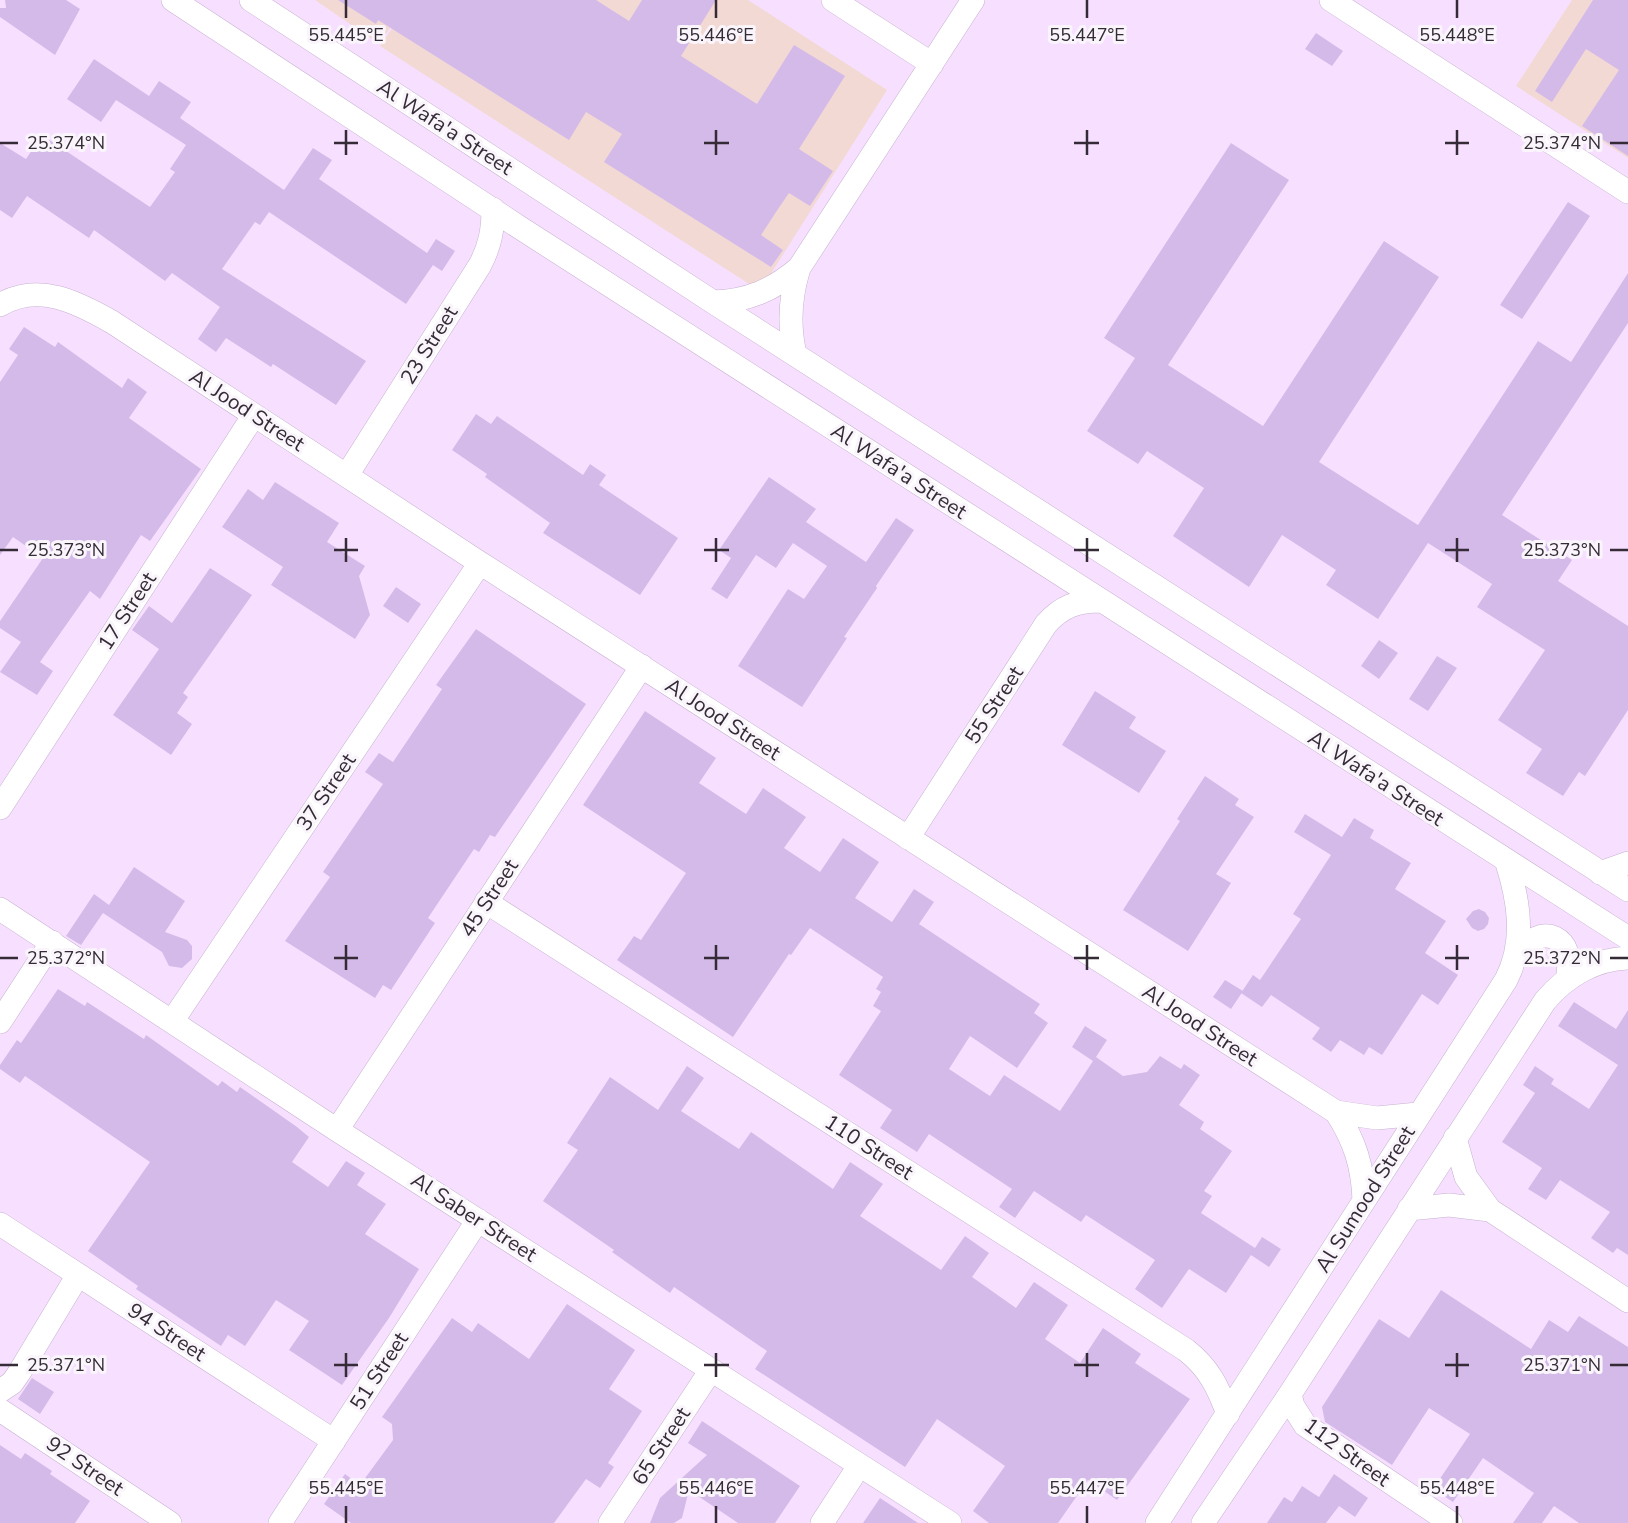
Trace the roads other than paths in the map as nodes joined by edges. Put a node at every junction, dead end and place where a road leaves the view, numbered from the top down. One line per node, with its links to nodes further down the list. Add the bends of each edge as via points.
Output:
1 (173, 0): 8 (street, Al Wafa'a Street)
2 (251, 0): 11 (street, Al Wafa'a Street)
3 (833, 0): 6 (street)
4 (973, 0): 6 (street)
5 (1331, 0): 7 (street)
6 (932, 64): 9 (street)
7 (1628, 192)
8 (493, 209): 16 (street, 23 Street, via 494,228 480,265); 18 (street, Al Wafa'a Street)
9 (799, 268): 11 (street, via 769,290 732,302); 14 (street, via 790,320)
10 (0, 291): 13 (street, Al Jood Street, via 25,282 55,284 84,299)
11 (713, 302): 14 (street, Al Wafa'a Street)
12 (0, 305): 13 (street, Al Jood Street, via 13,297 53,296 76,302)
13 (112, 322): 15 (street, Al Jood Street)
14 (795, 354): 24 (street, Al Wafa'a Street)
15 (254, 415): 16 (street, Al Jood Street); 20 (street, 17 Street)
16 (347, 475): 17 (street, Al Jood Street)
17 (480, 563): 19 (street, Al Jood Street); 33 (street, 37 Street)
18 (1101, 601): 21 (street, 55 Street, via 1067,605 1046,624); 22 (street, Al Wafa'a Street)
19 (642, 666): 21 (street, Al Jood Street); 26 (street, 45 Street)
20 (0, 808)
21 (908, 838): 35 (street, Al Jood Street)
22 (1506, 860): 28 (street, Al Wafa'a Street); 30 (street, Al Sumood Street, via 1519,917)
23 (1628, 863): 24 (street)
24 (1600, 873): 25 (street, Al Wafa'a Street)
25 (1628, 890)
26 (486, 902): 37 (street, 45 Street); 50 (street, 110 Street, via 1186,1350 1209,1371)
27 (0, 909): 29 (street, Al Saber Street)
28 (1628, 938)
29 (52, 943): 33 (street, Al Saber Street); 34 (street)
30 (1517, 956): 32 (street, via 1530,940 1540,936 1560,941 1570,959); 36 (street, Al Sumood Street)
31 (1628, 958): 32 (street, Al Sumood Street, via 1603,962)
32 (1567, 979): 38 (street, Al Sumood Street, via 1545,1001)
33 (173, 1020): 37 (street, Al Saber Street)
34 (0, 1022)
35 (1336, 1112): 36 (street, Al Jood Street, via 1377,1118); 39 (street, Al Jood Street, via 1358,1154)
36 (1418, 1114): 39 (street, Al Sumood Street)
37 (337, 1129): 42 (street, Al Saber Street)
38 (1455, 1138): 40 (street, Al Sumood Street); 41 (street, via 1466,1177)
39 (1364, 1201): 50 (street, Al Sumood Street)
40 (1409, 1209): 41 (street, via 1449,1205); 48 (street, Al Sumood Street)
41 (1490, 1210): 45 (street)
42 (478, 1220): 46 (street, Al Saber Street); 51 (street, 51 Street)
43 (0, 1224): 44 (street, 94 Street)
44 (78, 1275): 47 (street, via 19,1373); 51 (street, 94 Street)
45 (1628, 1301)
46 (711, 1370): 52 (street, Al Saber Street); 55 (street, 65 Street)
47 (0, 1391)
48 (1290, 1394): 59 (street, Al Sumood Street); 60 (street, 112 Street, via 1305,1425)
49 (0, 1410): 53 (street, 92 Street)
50 (1228, 1414): 58 (street, Al Sumood Street)
51 (334, 1441): 54 (street, 51 Street)
52 (859, 1466): 56 (street); 57 (street, Al Saber Street)
53 (170, 1523)
54 (280, 1523)
55 (610, 1523)
56 (822, 1523)
57 (950, 1523)
58 (1157, 1523)
59 (1203, 1523)
60 (1451, 1523)

